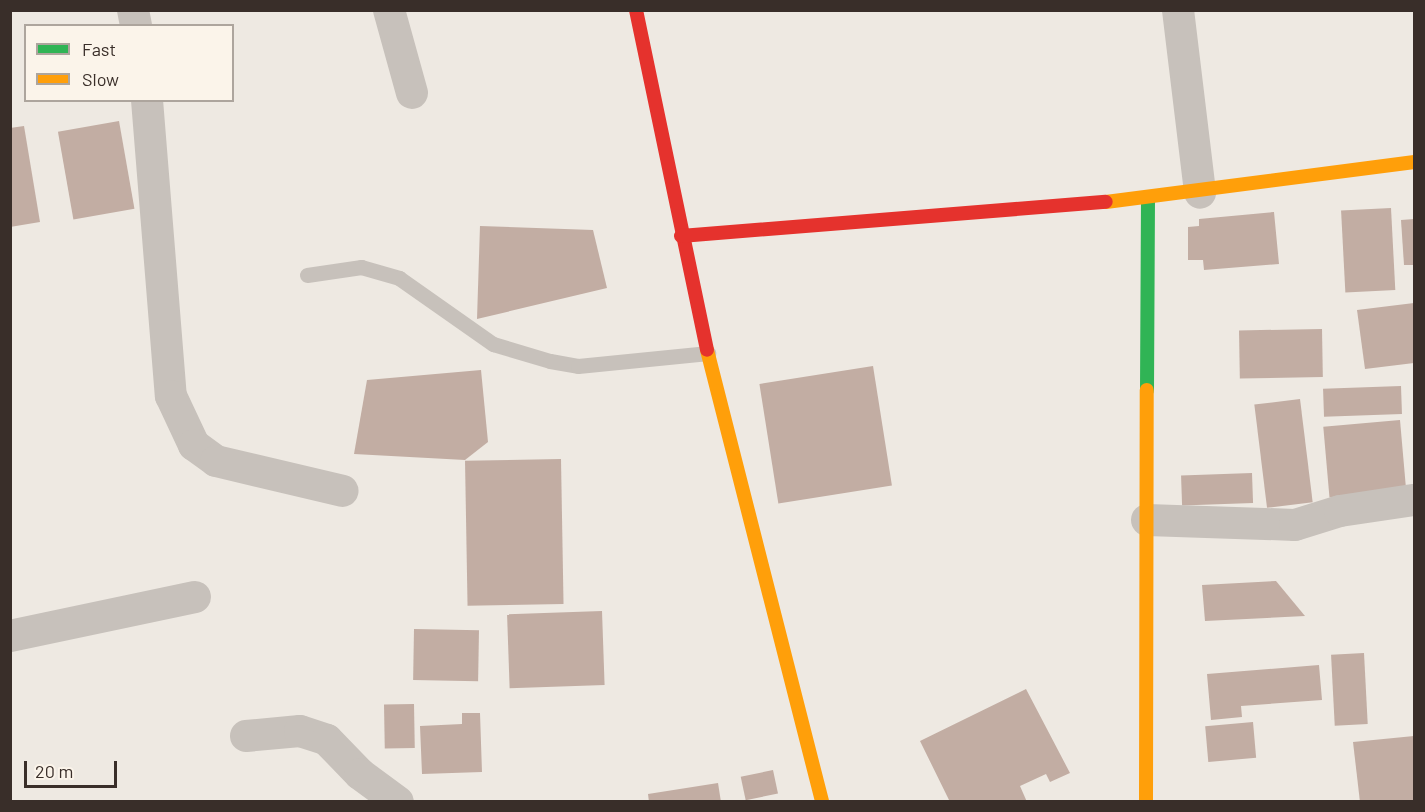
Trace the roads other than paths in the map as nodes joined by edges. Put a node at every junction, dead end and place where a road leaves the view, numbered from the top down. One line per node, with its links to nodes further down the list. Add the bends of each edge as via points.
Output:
1 (389, 10): 4 (street)
2 (636, 10): 9 (street)
3 (1178, 10): 7 (street)
4 (412, 93)
5 (147, 102): 12 (street, via 171,396 194,445 216,461)
6 (1414, 162): 7 (street)
7 (1200, 193): 8 (street)
8 (1148, 199): 9 (street); 14 (street)
9 (681, 236): 11 (street)
10 (307, 275): 11 (lane, via 361,267 399,278 493,344 550,361 578,366)
11 (708, 353): 19 (street)
12 (343, 490)
13 (1414, 500): 14 (street, via 1340,511 1295,525)
14 (1147, 520): 20 (street)
15 (195, 597): 16 (street)
16 (10, 636)
17 (246, 736): 18 (street, via 300,731 327,740 360,774)
18 (398, 801)
19 (822, 801)
20 (1146, 801)

